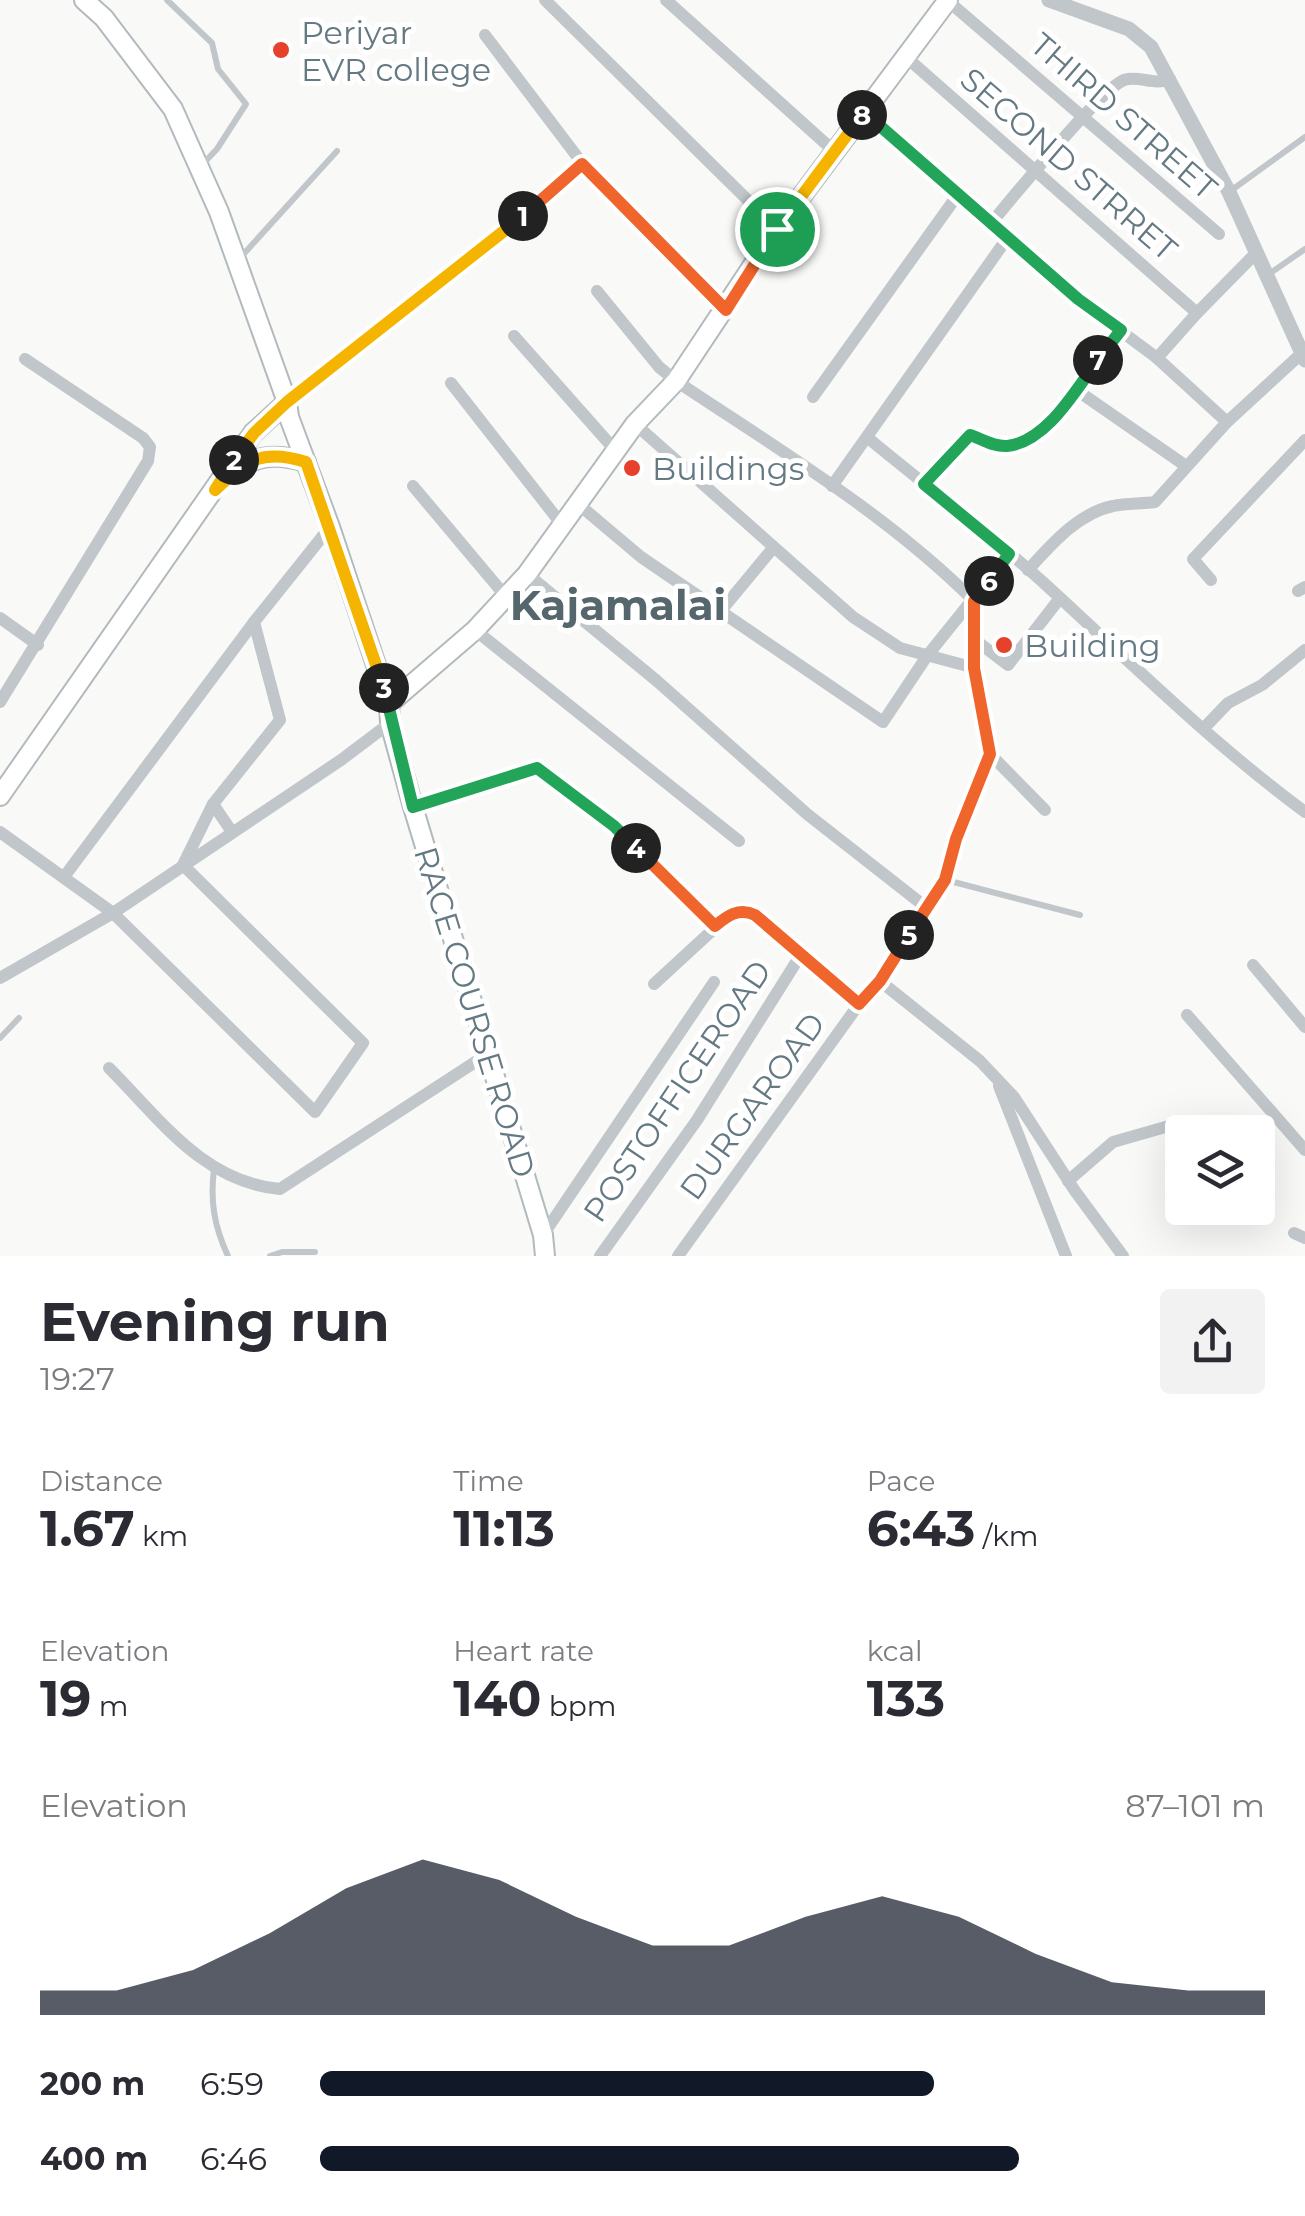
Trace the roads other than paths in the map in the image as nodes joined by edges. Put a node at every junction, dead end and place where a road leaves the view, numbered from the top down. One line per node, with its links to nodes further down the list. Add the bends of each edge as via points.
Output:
1 (84, 0): 16 (main road, RACE COURSE ROAD, via 174,110)
2 (167, 0): 16 (lane, via 212,42 218,69 246,104)
3 (545, 0): 21 (street)
4 (666, 0): 14 (street)
5 (1050, 0): 9 (street, via 1129,29 1151,47)
6 (948, 1): 8 (main road); 11 (street, THIRD STREET)
7 (485, 36): 15 (street)
8 (906, 57): 10 (main road); 17 (street, SECOND STRRET)
9 (1170, 79): 11 (street, via 1118,83); 18 (street)
10 (864, 112): 14 (main road); 19 (street)
11 (1083, 117): 17 (street); 22 (street, THIRD STREET)
12 (1305, 137): 18 (lane)
13 (336, 151): 26 (lane)
14 (835, 152): 21 (main road)
15 (582, 164): 29 (street); 40 (street)
16 (200, 168): 26 (main road, RACE COURSE ROAD)
17 (1036, 171): 20 (street); 30 (street, SECOND STRRET)
18 (1229, 192): 25 (street)
19 (959, 193): 20 (street); 39 (street)
20 (992, 222): 23 (street)
21 (777, 229): 29 (main road)
22 (1219, 234)
23 (1008, 237): 31 (street); 43 (street)
24 (1305, 249): 27 (lane)
25 (1256, 253): 27 (street); 30 (street)
26 (236, 262): 40 (main road, RACE COURSE ROAD)
27 (1266, 276): 33 (street)
28 (597, 291): 36 (street)
29 (726, 310): 36 (main road)
30 (1197, 312): 34 (street)
31 (1121, 330): 34 (street); 38 (street)
32 (514, 336): 45 (street)
33 (1303, 356): 41 (street)
34 (1157, 358): 41 (street)
35 (24, 359): 68 (street, via 150,447 148,461)
36 (676, 381): 42 (main road); 50 (street)
37 (450, 383): 53 (street)
38 (1076, 390): 47 (street); 48 (street, via 1025,442 1005,446 970,435)
39 (813, 397)
40 (287, 402): 46 (main road, RACE COURSE ROAD); 51 (main road, via 254,433)
41 (1227, 422): 47 (street)
42 (635, 424): 45 (main road); 55 (street)
43 (868, 438): 48 (street); 50 (street)
44 (1305, 440): 59 (street, via 1193,559)
45 (615, 450): 52 (main road)
46 (306, 462): 51 (main road, via 264,455); 54 (main road, RACE COURSE ROAD)
47 (1186, 466): 57 (street, via 1154,502 1112,506 1078,522)
48 (924, 484): 56 (street)
49 (414, 486): 60 (street)
50 (832, 486): 62 (street)
51 (215, 490): 76 (main road)
52 (577, 503): 53 (main road); 63 (street)
53 (562, 526): 58 (main road)
54 (330, 527): 65 (street); 73 (main road, RACE COURSE ROAD)
55 (772, 548): 63 (street); 70 (street, via 853,617 900,648)
56 (1009, 554): 57 (street); 62 (street)
57 (1028, 570): 61 (street)
58 (527, 574): 60 (main road); 87 (street)
59 (1211, 580)
60 (507, 598): 66 (main road)
61 (1060, 598): 67 (street, via 1008,665); 74 (street)
62 (974, 601): 67 (street); 70 (street)
63 (720, 612): 70 (street, via 883,722)
64 (0, 618): 68 (street)
65 (254, 622): 77 (street, via 280,720); 85 (street)
66 (475, 630): 73 (main road); 83 (street)
67 (974, 639): 71 (street)
68 (38, 645): 72 (street)
69 (1305, 650): 74 (street, via 1228,703)
70 (927, 656): 71 (street)
71 (974, 668): 75 (street)
72 (0, 702)
73 (390, 713): 78 (main road, RACE COURSE ROAD); 82 (street)
74 (1204, 728): 80 (street)
75 (990, 754): 79 (street); 86 (street, DURGAROAD)
76 (0, 796)
77 (213, 804): 82 (street); 84 (street)
78 (413, 807): 90 (street, via 537,768 614,826); 102 (main road, RACE COURSE ROAD)
79 (1046, 810)
80 (1305, 812)
81 (0, 832): 85 (street)
82 (232, 832): 84 (street)
83 (738, 840)
84 (183, 865): 88 (street); 88 (street, via 363,1042 315,1112)
85 (64, 877): 88 (street)
86 (945, 880): 87 (street, DURGAROAD); 89 (lane)
87 (926, 908): 94 (street, DURGAROAD)
88 (113, 912): 93 (street)
89 (1080, 915)
90 (715, 926): 91 (street, via 747,911); 96 (street)
91 (800, 956): 97 (street); 114 (street, POSTOFFICEROAD, via 697,1120)
92 (1253, 966): 100 (street)
93 (0, 978)
94 (880, 981): 97 (street, DURGAROAD); 104 (street)
95 (714, 982): 109 (street)
96 (654, 984)
97 (859, 1004): 115 (street, DURGAROAD)
98 (1188, 1015): 106 (street)
99 (19, 1018): 101 (lane)
100 (1305, 1027)
101 (0, 1038)
102 (486, 1054): 107 (street, via 280,1189); 109 (main road, RACE COURSE ROAD)
103 (108, 1068): 107 (street, via 187,1150)
104 (996, 1080): 108 (street); 116 (street)
105 (1165, 1127): 108 (street, via 1113,1142)
106 (1305, 1150)
107 (214, 1168): 111 (lane, via 214,1218)
108 (1068, 1181): 117 (street)
109 (543, 1236): 113 (main road, RACE COURSE ROAD)
110 (314, 1252): 112 (lane)
111 (228, 1256)
112 (270, 1256)
113 (544, 1256)
114 (600, 1256)
115 (678, 1256)
116 (1066, 1256)
117 (1122, 1256)

